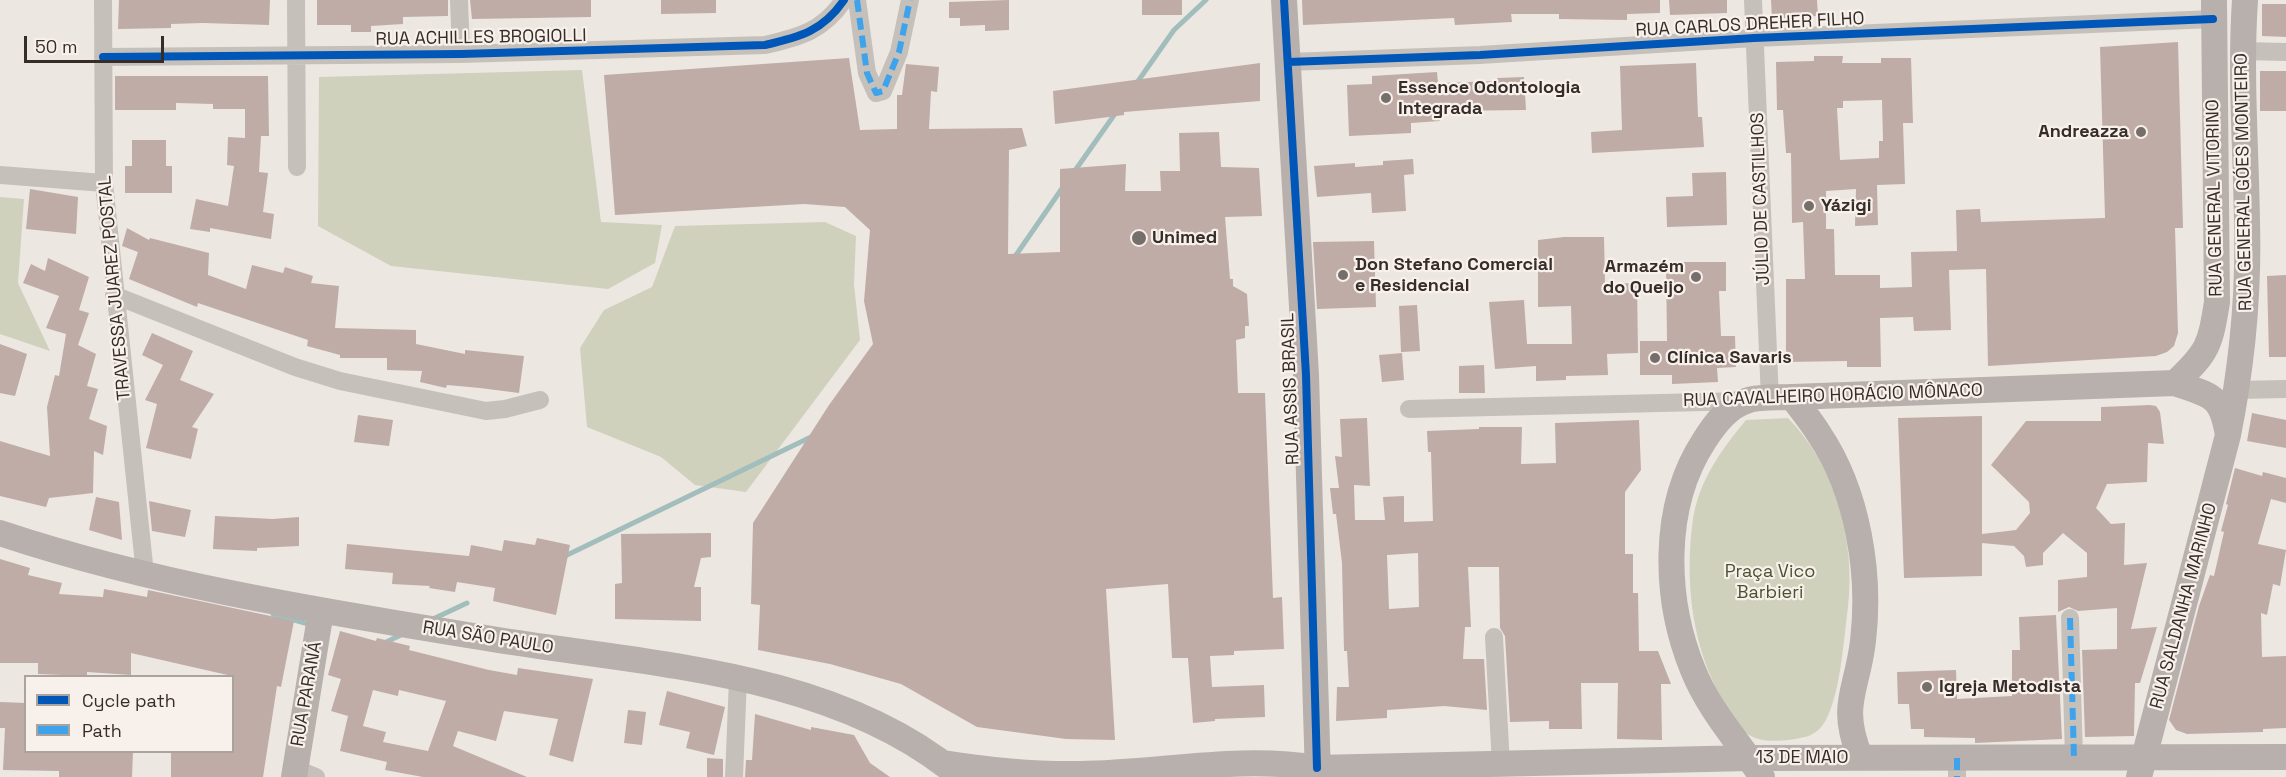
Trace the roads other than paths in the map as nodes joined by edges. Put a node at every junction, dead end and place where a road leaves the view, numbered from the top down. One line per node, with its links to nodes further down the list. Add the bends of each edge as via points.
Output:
1 (103, 0): 16 (street, TRAVESSA JUAREZ POSTAL)
2 (296, 0): 15 (street)
3 (459, 0): 14 (street)
4 (844, 0): 14 (street, RUA ACHILLES BROGIOLLI, via 819,28 765,45)
5 (857, 0): 6 (street, via 867,73 873,90 880,93 894,70)
6 (910, 0)
7 (1284, 0): 17 (main road, RUA ASSIS BRASIL)
8 (1753, 0): 11 (street, JÚLIO DE CASTILHOS)
9 (2245, 0): 12 (main road, RUA GENERAL GÓES MONTEIRO)
10 (2214, 10): 11 (street, RUA CARLOS DREHER FILHO); 22 (main road, RUA GENERAL VITORINO, via 2217,302 2212,335 2202,358)
11 (1754, 38): 17 (street, RUA CARLOS DREHER FILHO); 25 (street, JÚLIO DE CASTILHOS)
12 (2242, 51): 13 (street); 24 (main road, RUA GENERAL GÓES MONTEIRO, via 2248,225 2244,342)
13 (2286, 52)
14 (461, 54): 15 (street, RUA ACHILLES BROGIOLLI)
15 (298, 56): 16 (street, RUA ACHILLES BROGIOLLI); 18 (street)
16 (103, 57): 20 (street, TRAVESSA JUAREZ POSTAL)
17 (1288, 62): 45 (main road, RUA ASSIS BRASIL, via 1307,394)
18 (297, 166)
19 (0, 176): 20 (street)
20 (104, 183): 21 (street, TRAVESSA JUAREZ POSTAL)
21 (114, 295): 26 (street, via 340,381 486,411); 30 (street, TRAVESSA JUAREZ POSTAL)
22 (2175, 382): 25 (main road, RUA CAVALHEIRO HORÁCIO MÔNACO); 28 (main road, RUA CAVALHEIRO HORÁCIO MÔNACO, via 2216,401 2224,412)
23 (2286, 389): 24 (street)
24 (2237, 390): 28 (main road, RUA GENERAL GÓES MONTEIRO)
25 (1769, 399): 27 (street, RUA CAVALHEIRO HORÁCIO MÔNACO); 35 (main road, via 1820,435 1851,501 1858,531 1864,632 1849,721); 41 (main road, via 1725,413 1692,459 1676,508 1672,540 1676,611 1693,669 1714,712)
26 (540, 400)
27 (1409, 409)
28 (2228, 435): 40 (main road, RUA SALDANHA MARINHO)
29 (0, 533): 30 (main road, RUA SÃO PAULO)
30 (145, 574): 31 (main road, RUA SÃO PAULO)
31 (321, 611): 34 (main road, RUA SÃO PAULO, via 665,664); 46 (main road, RUA PARANÁ)
32 (2070, 618): 37 (street)
33 (1494, 637): 39 (street)
34 (738, 679): 43 (main road, RUA SÃO PAULO, via 831,702 926,749); 48 (street)
35 (1860, 757): 38 (main road, 13 DE MAIO); 42 (main road, 13 DE MAIO)
36 (2286, 757): 40 (main road, 13 DE MAIO)
37 (2074, 758): 40 (main road, 13 DE MAIO); 42 (main road, 13 DE MAIO)
38 (1807, 759): 41 (main road, 13 DE MAIO); 50 (main road)
39 (1501, 765): 44 (main road, 13 DE MAIO); 45 (main road, 13 DE MAIO)
40 (2142, 767)
41 (1756, 768): 44 (main road, 13 DE MAIO)
42 (1957, 768)
43 (951, 770): 47 (main road, 13 DE MAIO)
44 (1551, 771)
45 (1317, 772): 47 (main road, 13 DE MAIO, via 1292,764 1229,764); 49 (main road, 13 DE MAIO)
46 (301, 774)
47 (1076, 776)
48 (734, 777)
49 (1267, 777)
50 (1786, 777)

